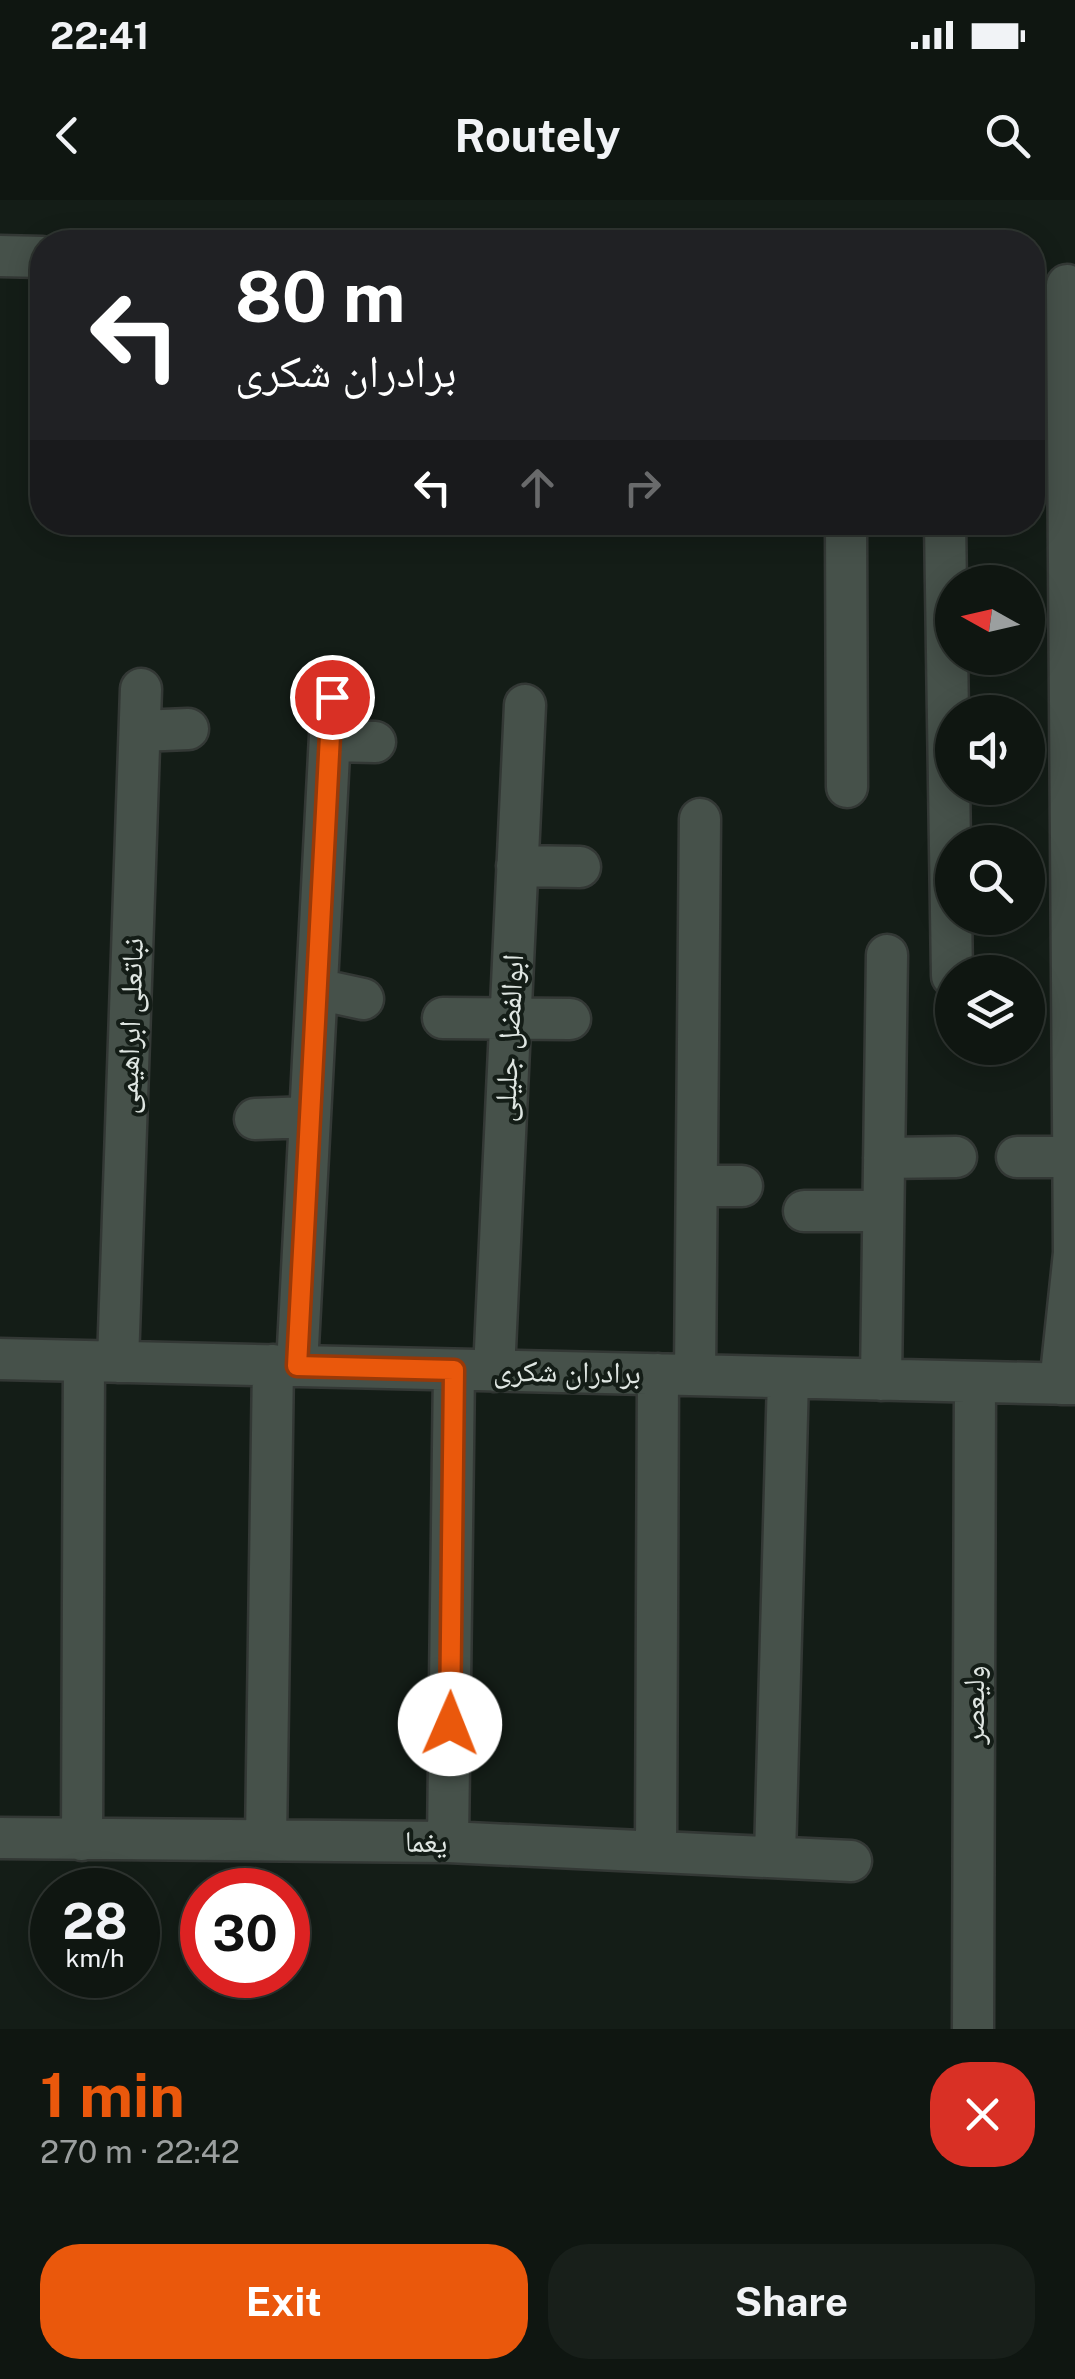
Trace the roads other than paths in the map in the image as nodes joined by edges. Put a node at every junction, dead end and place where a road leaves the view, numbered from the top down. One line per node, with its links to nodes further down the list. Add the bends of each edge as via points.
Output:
1 (0, 256): 2 (street)
2 (30, 257)
3 (1058, 285): 29 (street)
4 (846, 535): 13 (street)
5 (945, 535): 18 (street)
6 (141, 689): 10 (street, نباتعلی ابراهیمی)
7 (332, 697): 11 (street)
8 (524, 704): 15 (street, ابوالفضل جلیلی)
9 (188, 729): 10 (street)
10 (140, 732): 35 (street, نباتعلی ابراهیمی)
11 (330, 741): 12 (street); 19 (street)
12 (375, 742)
13 (847, 786)
14 (700, 819): 30 (street)
15 (517, 866): 16 (street); 21 (street, ابوالفضل جلیلی)
16 (580, 867)
17 (887, 955): 28 (street)
18 (952, 955)
19 (316, 989): 20 (street); 24 (street)
20 (362, 999)
21 (510, 1017): 22 (street); 23 (street); 38 (street, ابوالفضل جلیلی)
22 (443, 1018)
23 (570, 1018)
24 (310, 1117): 25 (street); 36 (street)
25 (256, 1119)
26 (956, 1157): 28 (street)
27 (1017, 1157): 29 (street)
28 (884, 1158): 33 (street)
29 (1074, 1178): 43 (street)
30 (696, 1186): 31 (street); 39 (street)
31 (742, 1186)
32 (804, 1211): 33 (street)
33 (883, 1211): 41 (street)
34 (0, 1359): 35 (street, برادران شکری)
35 (101, 1362): 36 (street, برادران شکری); 45 (street, نباتعلی ابراهیمی)
36 (285, 1366): 37 (street, برادران شکری); 46 (street)
37 (454, 1370): 38 (street, برادران شکری); 47 (street)
38 (494, 1371): 39 (street, برادران شکری)
39 (676, 1375): 40 (street, برادران شکری); 48 (street)
40 (788, 1378): 41 (street, برادران شکری); 49 (street)
41 (881, 1380): 42 (street, برادران شکری)
42 (974, 1382): 43 (street, برادران شکری); 51 (street, ولیعصر)
43 (1068, 1384)
44 (0, 1838): 45 (street, یغما)
45 (82, 1840): 46 (street, یغما)
46 (266, 1840): 47 (street, یغما)
47 (448, 1842): 48 (street, یغما)
48 (656, 1851): 49 (street, یغما)
49 (775, 1856): 50 (street, یغما)
50 (850, 1861)
51 (974, 2029)

